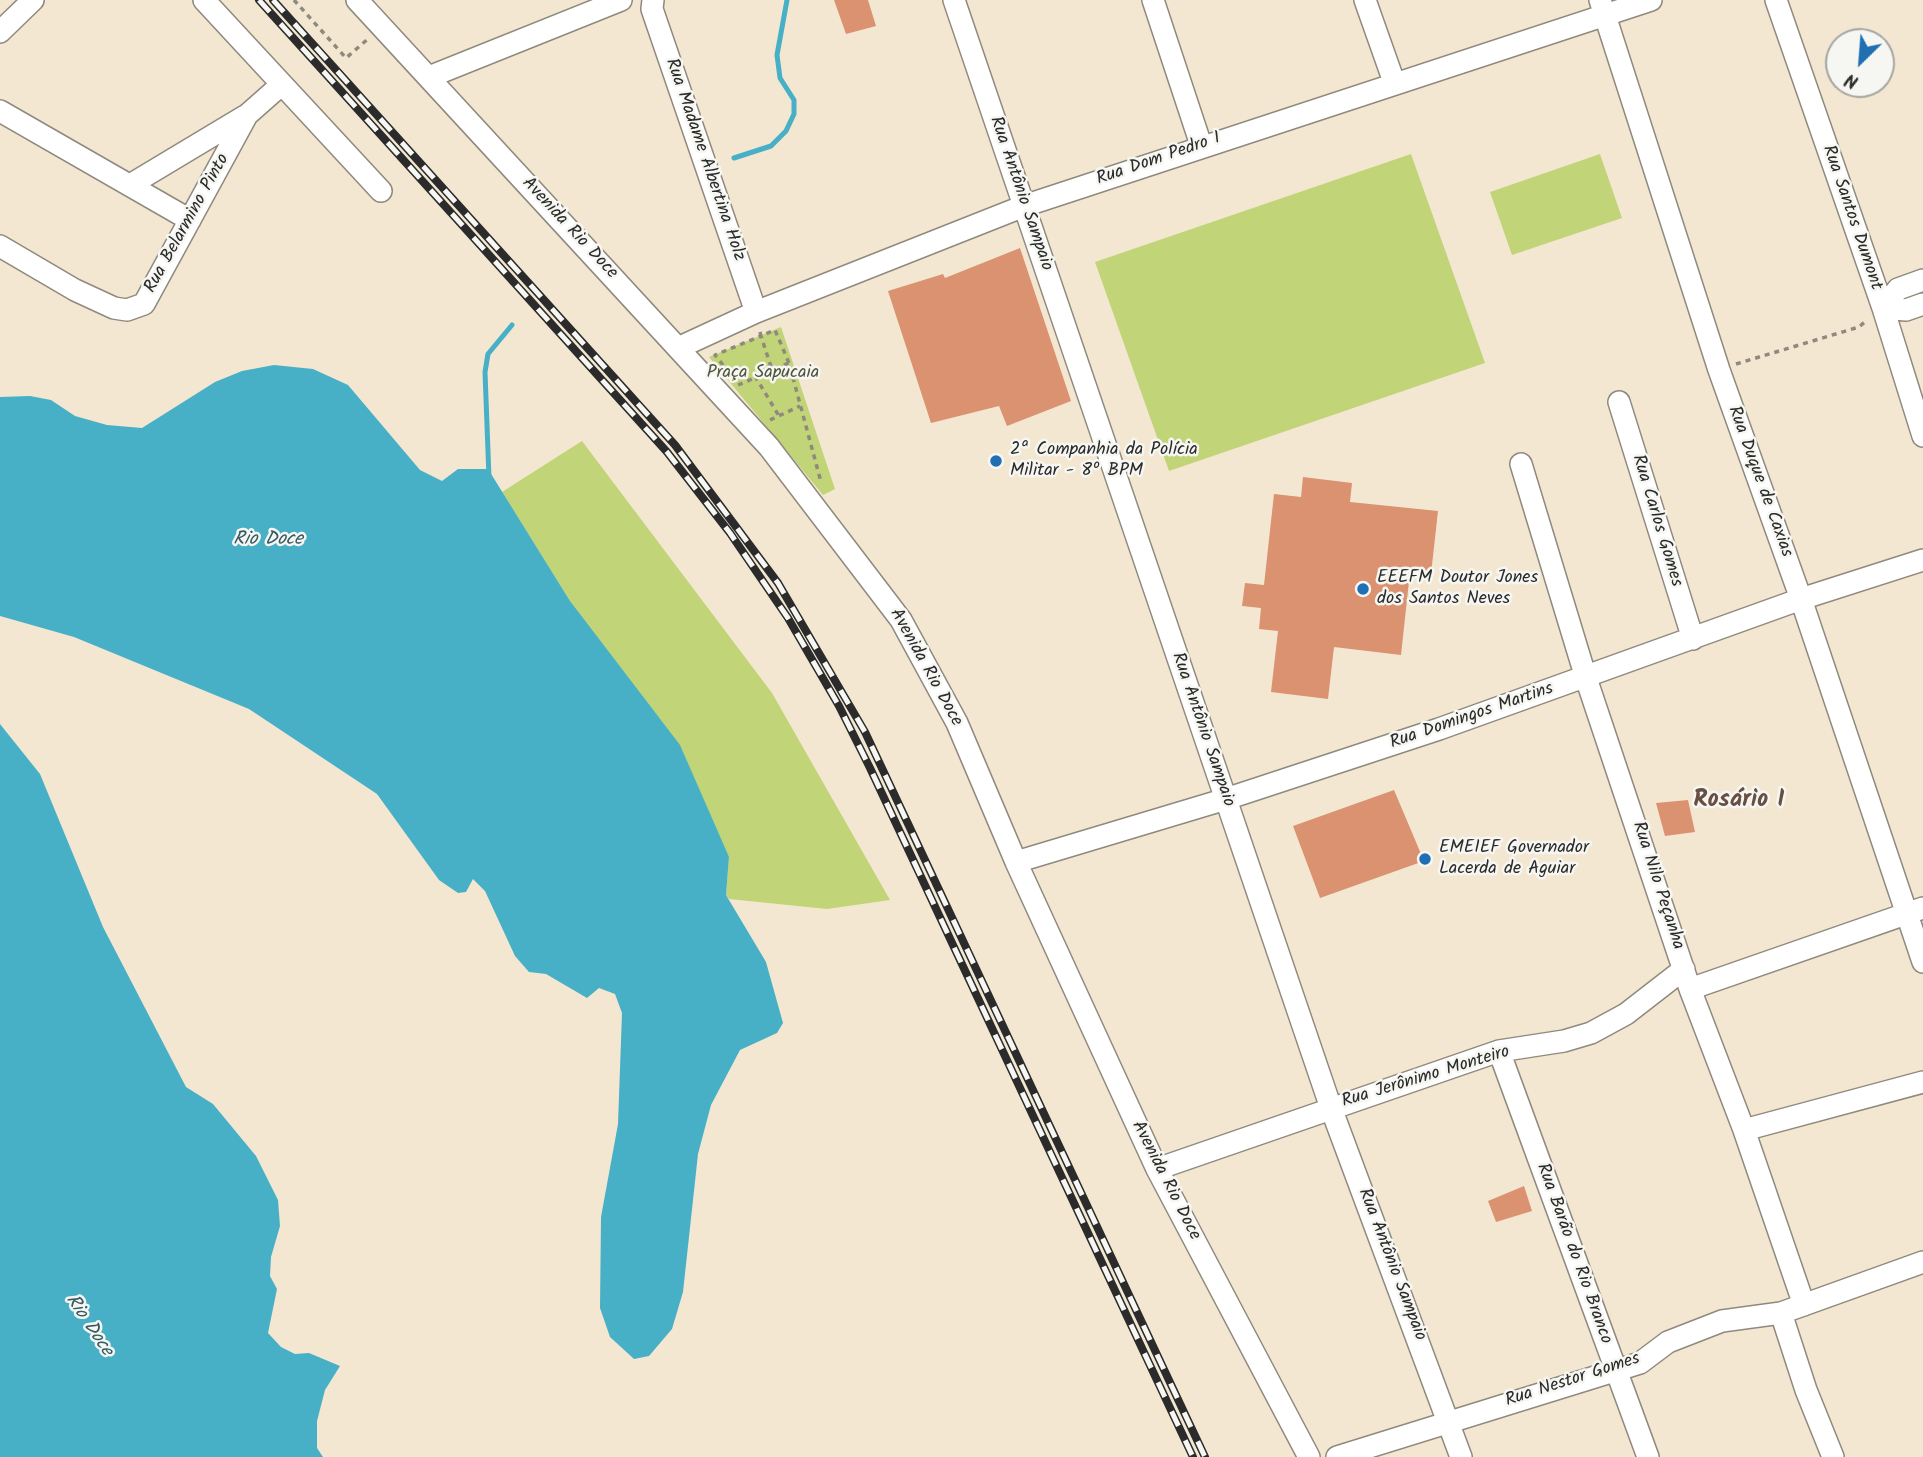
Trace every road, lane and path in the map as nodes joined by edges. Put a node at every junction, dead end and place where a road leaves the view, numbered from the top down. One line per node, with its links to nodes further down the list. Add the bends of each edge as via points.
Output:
1 (33, 0): 14 (street)
2 (204, 0): 17 (street)
3 (294, 0): 13 (path, via 346,58)
4 (357, 0): 13 (street, Avenida Rio Doce)
5 (621, 0): 15 (street)
6 (954, 0): 23 (street, Rua Antônio Sampaio)
7 (1153, 0): 20 (street)
8 (1365, 0): 16 (street)
9 (1651, 0): 12 (street, Rua Dom Pedro I)
10 (1776, 0): 28 (street, Rua Santos Dumont)
11 (649, 3): 29 (street, Rua Madame Albertina Holz)
12 (1603, 7): 16 (street, Rua Dom Pedro I); 34 (street, Rua Duque de Caxias)
13 (381, 27): 15 (street, Avenida Rio Doce)
14 (0, 32)
15 (429, 77): 31 (street, Avenida Rio Doce)
16 (1394, 82): 20 (street, Rua Dom Pedro I)
17 (281, 85): 19 (street, Rua Belarmino Pinto); 22 (street)
18 (0, 111): 21 (street)
19 (247, 115): 21 (street); 24 (street, Rua Belarmino Pinto)
20 (1201, 145): 23 (street, Rua Dom Pedro I)
21 (130, 185): 24 (street)
22 (381, 191)
23 (1024, 206): 29 (street, Rua Dom Pedro I); 51 (street, Rua Antônio Sampaio)
24 (190, 220): 25 (street, Rua Belarmino Pinto, via 144,304 127,310 75,290)
25 (0, 246)
26 (1923, 279): 28 (street, via 1898,289)
27 (1923, 304): 28 (street, via 1906,310)
28 (1883, 308): 34 (path, via 1859,327); 44 (street, Rua Santos Dumont)
29 (756, 312): 31 (street, Rua Dom Pedro I)
30 (761, 335): 32 (path, via 775,330); 33 (path); 35 (path, via 715,355)
31 (678, 348): 52 (street, Avenida Rio Doce, via 769,447 901,621 957,723)
32 (789, 363): 33 (path); 39 (path)
33 (772, 370): 36 (path)
34 (1719, 370): 48 (street, Rua Duque de Caxias)
35 (730, 374)
36 (755, 376): 37 (path, via 737,384); 41 (path)
37 (745, 393)
38 (1619, 402): 49 (street, Rua Carlos Gomes)
39 (800, 406): 41 (path); 46 (path, via 821,483)
40 (761, 412): 42 (path)
41 (779, 416): 42 (path)
42 (768, 421): 43 (path)
43 (777, 431)
44 (1923, 436)
45 (1521, 464): 50 (street, Rua Nilo Peçanha)
46 (813, 473)
47 (1923, 560): 48 (street, Rua Domingos Martins)
48 (1801, 599): 49 (street, Rua Domingos Martins); 53 (street, Rua Duque de Caxias)
49 (1693, 639): 50 (street, Rua Domingos Martins)
50 (1586, 678): 51 (street, Rua Domingos Martins); 55 (street, Rua Nilo Peçanha)
51 (1226, 799): 52 (street, Rua Domingos Martins); 58 (street, Rua Antônio Sampaio)
52 (1016, 862): 60 (street, Avenida Rio Doce)
53 (1914, 910): 54 (street, Rua Duque de Caxias); 55 (street, Rua Jerônimo Monteiro)
54 (1923, 962)
55 (1687, 979): 56 (street, Rua Jerônimo Monteiro, via 1591,1033); 59 (street, Rua Nilo Peçanha)
56 (1499, 1051): 58 (street, Rua Jerônimo Monteiro); 64 (street, Rua Barão do Rio Branco)
57 (1923, 1082): 59 (street)
58 (1331, 1108): 60 (street, Rua Jerônimo Monteiro); 65 (street, Rua Antônio Sampaio)
59 (1744, 1130): 62 (street, Rua Nilo Peçanha)
60 (1157, 1169): 66 (street, Avenida Rio Doce)
61 (1923, 1262): 62 (street, Rua Nestor Gomes)
62 (1804, 1305): 63 (street, Rua Nestor Gomes)
63 (1781, 1313): 64 (street, Rua Nestor Gomes, via 1723,1321 1668,1342 1640,1363); 70 (street)
64 (1615, 1370): 65 (street, Rua Nestor Gomes); 69 (street, Rua Barão do Rio Branco)
65 (1450, 1420): 67 (street, Rua Nestor Gomes); 68 (street, Rua Antônio Sampaio)
66 (1309, 1457)
67 (1337, 1457)
68 (1461, 1457)
69 (1648, 1457)
70 (1833, 1457)

